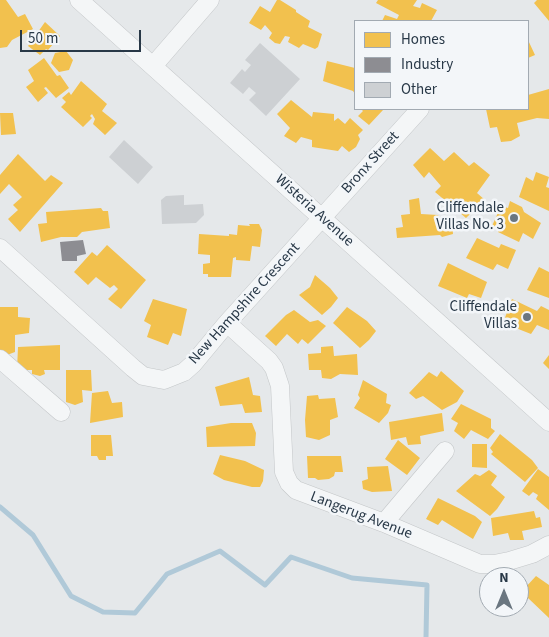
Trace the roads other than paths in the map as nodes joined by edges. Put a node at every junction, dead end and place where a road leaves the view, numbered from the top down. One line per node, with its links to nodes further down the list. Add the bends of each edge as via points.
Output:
1 (80, 0): 3 (street, Wisteria Avenue)
2 (210, 0): 3 (street)
3 (153, 66): 5 (street, Wisteria Avenue)
4 (419, 110): 5 (street, Bronx Street)
5 (322, 218): 7 (street, New Hampshire Crescent); 10 (street, Wisteria Avenue)
6 (0, 248): 7 (street, New Hampshire Crescent, via 142,376 164,380 184,372)
7 (227, 324): 12 (street, Langerug Avenue, via 274,368 280,386 284,465 289,483 304,494)
8 (0, 359): 9 (street)
9 (61, 412)
10 (549, 422)
11 (445, 451): 12 (street)
12 (384, 523): 13 (street, Langerug Avenue, via 480,564 509,561)
13 (548, 546)

